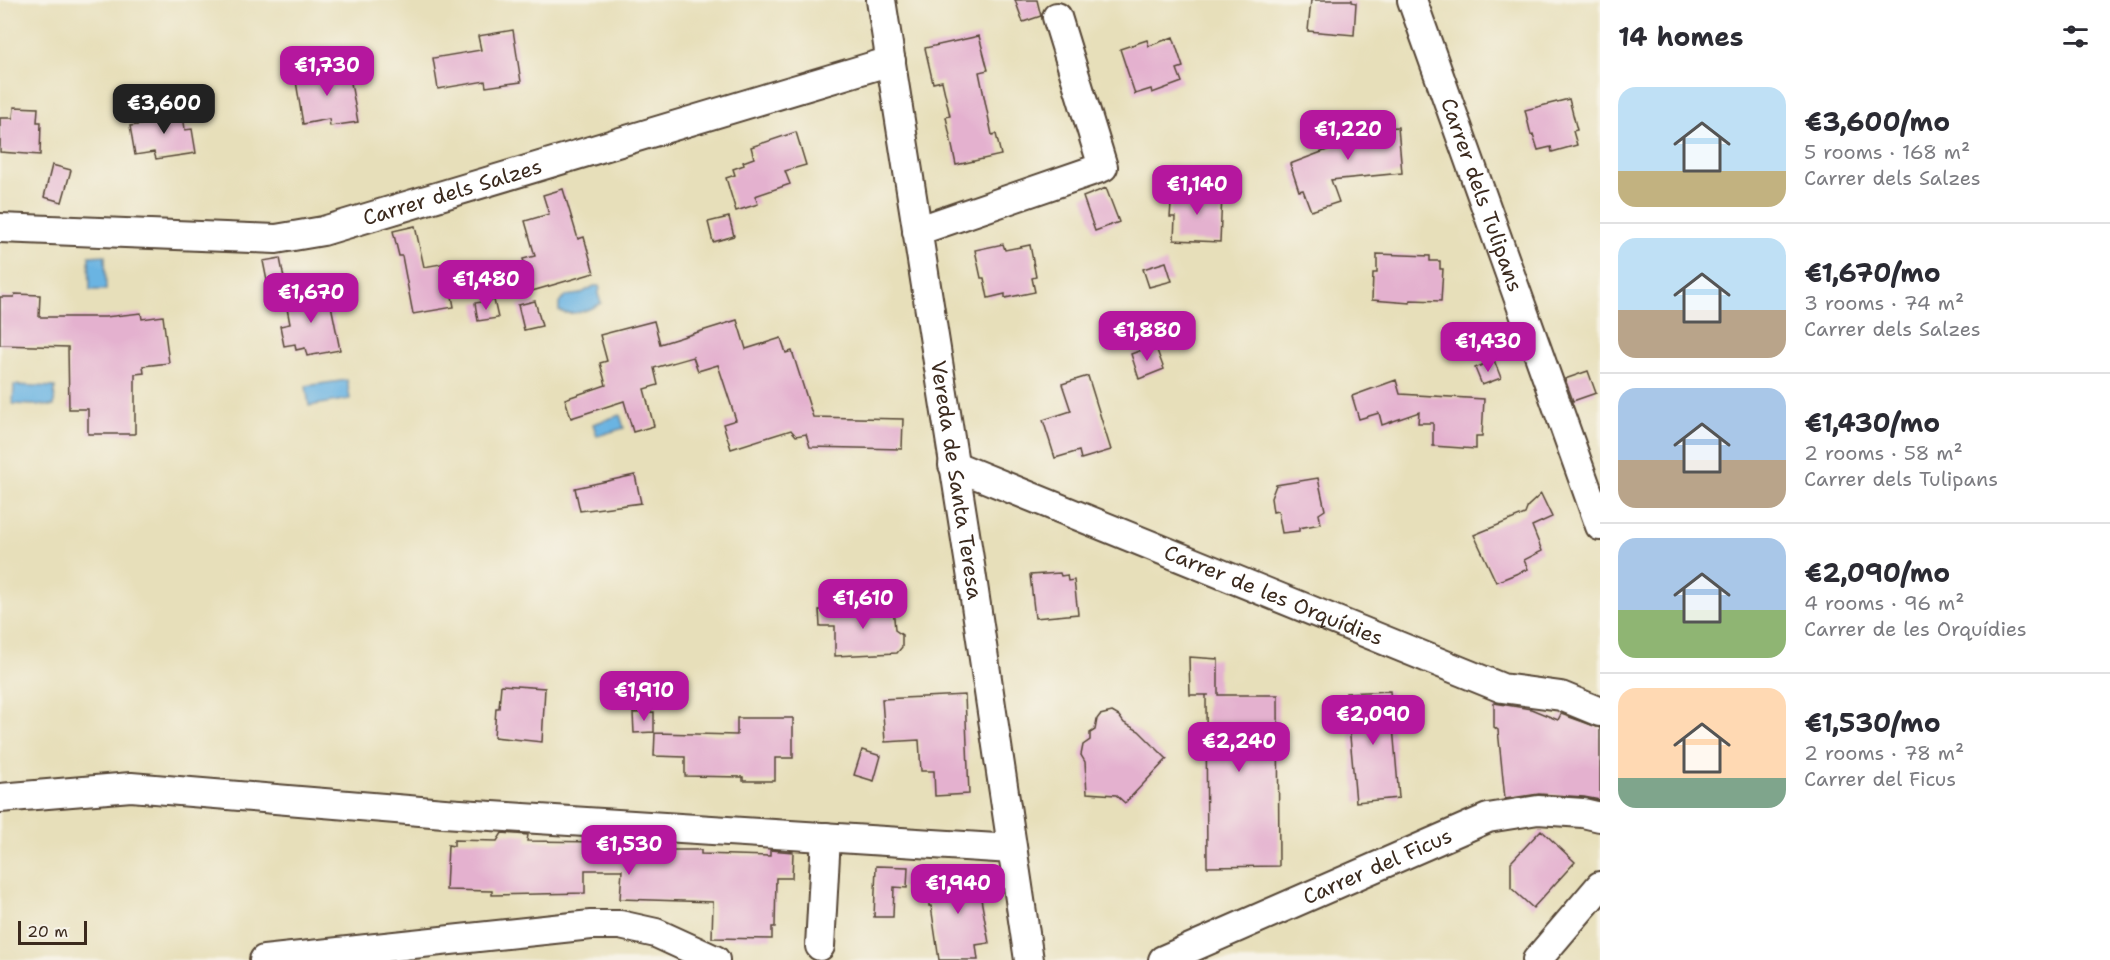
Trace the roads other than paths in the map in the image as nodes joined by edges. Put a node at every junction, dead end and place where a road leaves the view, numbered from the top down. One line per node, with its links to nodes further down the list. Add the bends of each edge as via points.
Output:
1 (881, 0): 4 (street, Vereda de Santa Teresa)
2 (1412, 0): 8 (street, Carrer dels Tulipans)
3 (1057, 17): 6 (street, via 1103,167)
4 (891, 61): 5 (street, Carrer dels Salzes, via 323,231 276,239); 6 (street, Vereda de Santa Teresa)
5 (0, 228)
6 (917, 231): 7 (street, Vereda de Santa Teresa)
7 (953, 465): 9 (street, Carrer de les Orquídies, via 1502,688 1561,696); 13 (street, Vereda de Santa Teresa)
8 (1600, 526)
9 (1600, 712)
10 (0, 798): 12 (street, via 131,787 444,813)
11 (1600, 817): 19 (street, Carrer del Ficus, via 1539,810 1488,818)
12 (826, 837): 13 (street); 15 (street)
13 (1012, 849): 18 (street, Vereda de Santa Teresa)
14 (1600, 886): 20 (street)
15 (820, 946)
16 (264, 960): 17 (street, via 591,925 620,925 656,933)
17 (715, 960)
18 (1029, 960)
19 (1163, 960)
20 (1537, 960)

